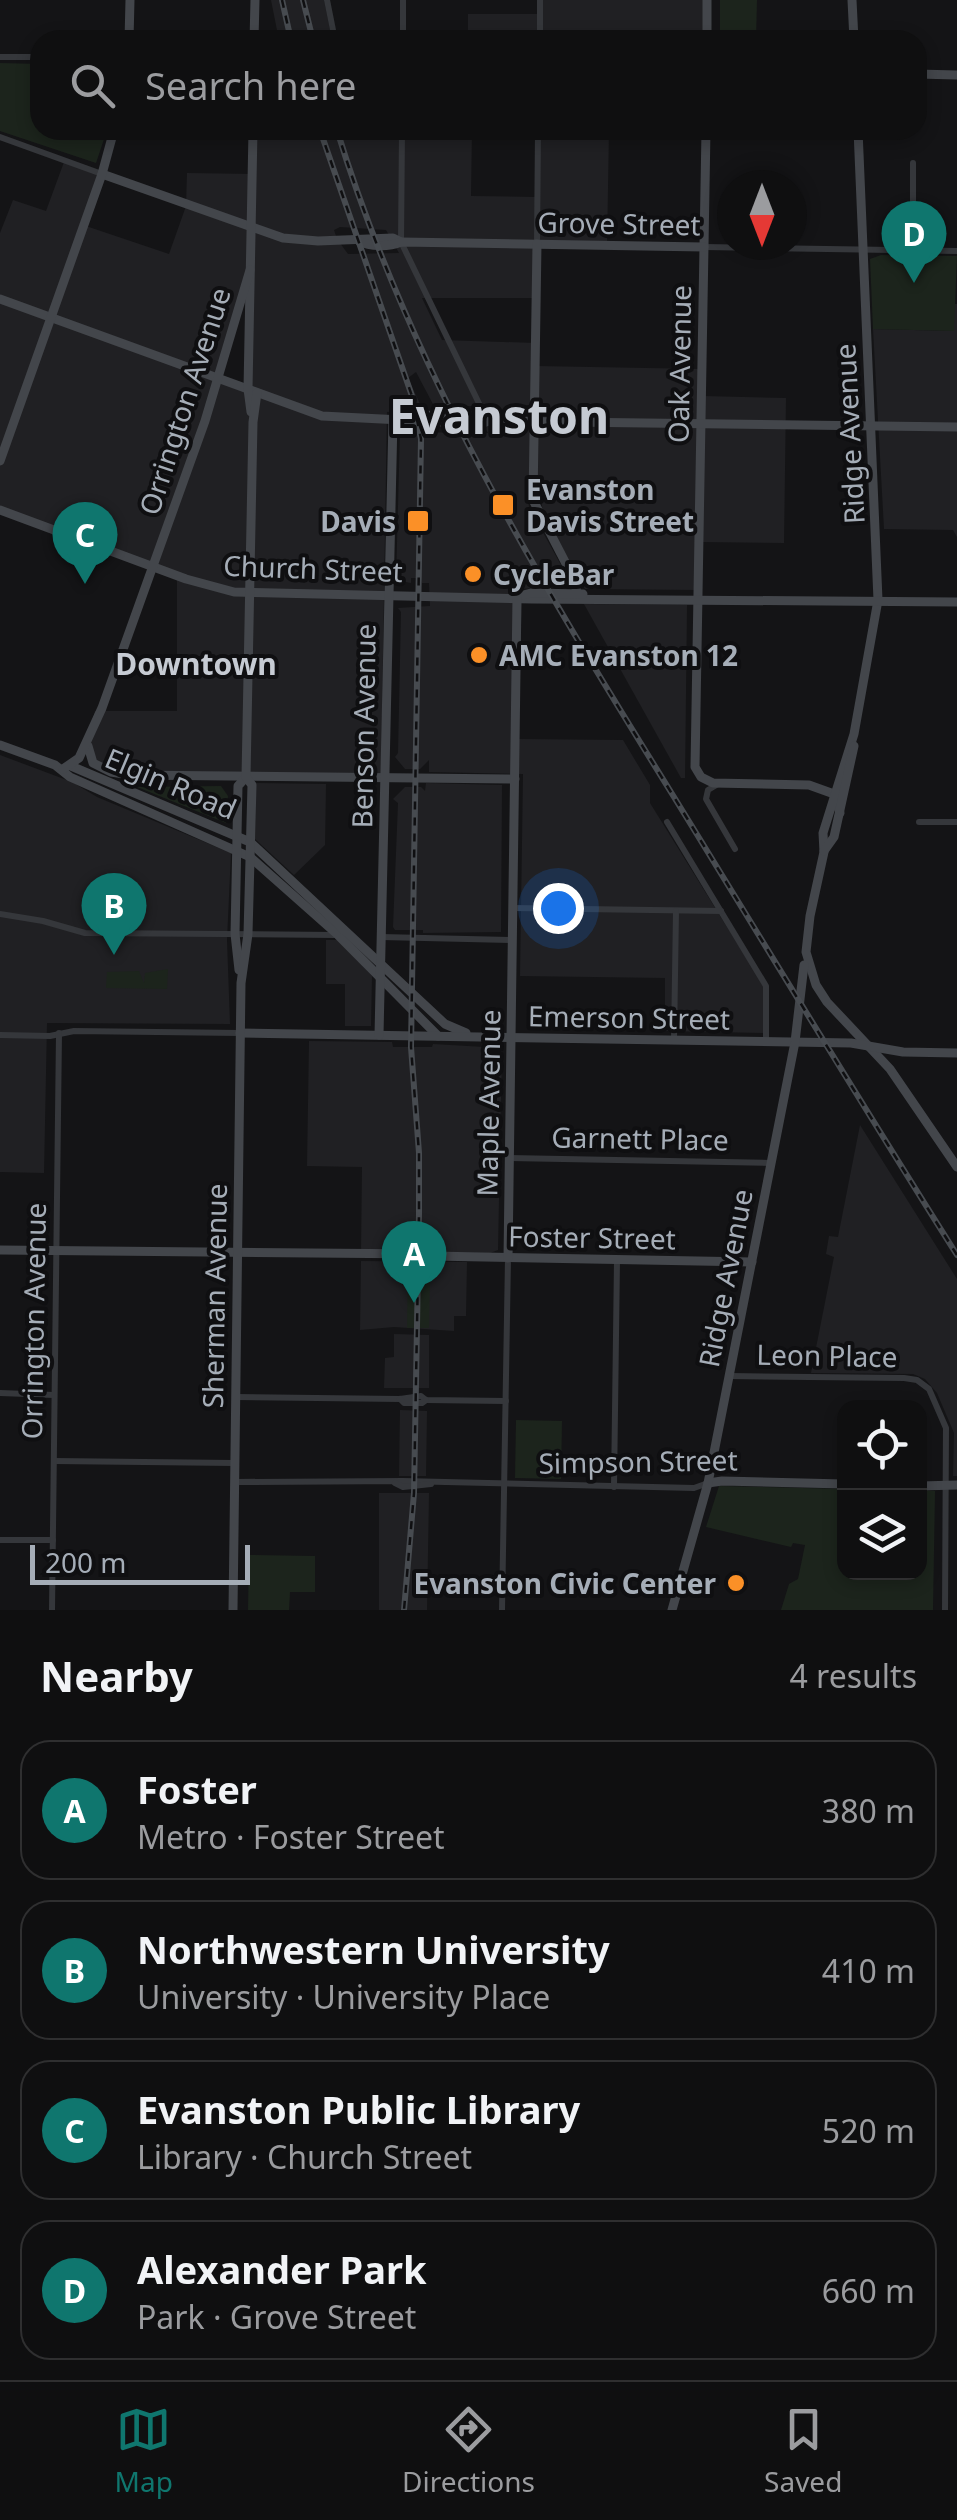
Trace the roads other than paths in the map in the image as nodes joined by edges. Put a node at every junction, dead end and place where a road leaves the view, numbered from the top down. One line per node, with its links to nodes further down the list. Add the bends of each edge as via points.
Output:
1 (130, 0): 8 (street)
2 (254, 0): 9 (street)
3 (326, 0): 10 (street)
4 (404, 0): 11 (street)
5 (540, 0): 12 (street)
6 (707, 0): 13 (street)
7 (852, 0): 14 (street)
8 (129, 30)
9 (254, 30)
10 (333, 30)
11 (404, 30)
12 (540, 30)
13 (706, 30)
14 (854, 30)
15 (0, 57): 16 (street)
16 (30, 57)
17 (927, 74): 18 (street)
18 (957, 74)
19 (0, 136): 27 (street, Grove Street)
20 (111, 140): 27 (street)
21 (254, 140): 28 (street, Sherman Avenue)
22 (402, 140): 29 (street)
23 (538, 140): 30 (street)
24 (706, 140): 31 (street, Oak Avenue)
25 (858, 140): 32 (street, Ridge Avenue)
26 (913, 163): 33 (street)
27 (102, 174): 28 (street, Grove Street); 37 (street)
28 (253, 227): 29 (street, Grove Street, via 296,240); 35 (street, Sherman Avenue)
29 (401, 242): 30 (street, Grove Street); 41 (street)
30 (537, 244): 31 (street, Grove Street); 42 (street)
31 (704, 247): 32 (street, Grove Street); 43 (street, Oak Avenue)
32 (863, 249): 33 (street, Grove Street); 44 (street, Ridge Avenue)
33 (913, 250): 34 (street, Grove Street)
34 (957, 251)
35 (250, 270): 38 (street, Orrington Avenue); 39 (street, Sherman Avenue)
36 (0, 299): 37 (street)
37 (50, 316): 38 (street); 46 (street)
38 (218, 378): 39 (street); 48 (street, Orrington Avenue)
39 (253, 391): 40 (street, via 322,416); 49 (street, Sherman Avenue)
40 (393, 419): 41 (street); 51 (street, Benson Avenue)
41 (488, 421): 42 (street)
42 (533, 422): 43 (street); 50 (street, via 533,500)
43 (700, 425): 44 (street); 54 (street, Oak Avenue)
44 (872, 426): 45 (street); 55 (street, Ridge Avenue)
45 (957, 427)
46 (0, 460)
47 (0, 510): 48 (street, Church Street)
48 (153, 567): 49 (street, Church Street); 58 (street, Orrington Avenue)
49 (248, 592): 51 (street, Church Street); 60 (street, Sherman Avenue)
50 (577, 593): 52 (street, Church Street); 53 (street, Church Street)
51 (389, 595): 52 (street, Church Street); 64 (street, Benson Avenue)
52 (517, 597): 53 (street, Church Street); 65 (street, Maple Avenue)
53 (592, 598): 54 (street, Church Street)
54 (698, 599): 55 (street, Church Street); 66 (street, Oak Avenue, via 695,767)
55 (878, 600): 56 (street, Church Street); 57 (street, Ridge Avenue)
56 (957, 602)
57 (854, 734): 67 (street, Ridge Avenue); 68 (street, Ridge Avenue)
58 (88, 743): 61 (street, Orrington Avenue); 62 (street, via 93,763 121,774)
59 (0, 745): 61 (street)
60 (245, 755): 62 (street); 63 (street, Sherman Avenue)
61 (67, 768): 72 (street, Elgin Road); 75 (street, Elgin Road, via 70,776)
62 (230, 776): 63 (street)
63 (246, 777): 64 (street); 72 (street, Sherman Avenue, via 238,783); 73 (street, Sherman Avenue, via 252,785)
64 (385, 778): 65 (street); 85 (street, Benson Avenue)
65 (515, 779): 78 (street, Maple Avenue)
66 (718, 784): 67 (street, via 809,785); 74 (street, via 706,799)
67 (834, 794): 68 (street); 76 (street, Ridge Avenue)
68 (840, 813): 76 (street, Ridge Avenue)
69 (667, 822): 80 (street)
70 (919, 822): 71 (street)
71 (957, 822)
72 (238, 836): 73 (street, Elgin Road); 75 (street, Sherman Avenue)
73 (250, 842): 77 (street, Sherman Avenue); 88 (street, Elgin Road)
74 (735, 848)
75 (237, 850): 77 (street, Elgin Road); 82 (street, Sherman Avenue)
76 (824, 852): 87 (street, Ridge Avenue)
77 (250, 857): 83 (street, Sherman Avenue); 84 (street, Elgin Road)
78 (513, 908): 79 (street); 86 (street, Maple Avenue)
79 (676, 911): 80 (street); 98 (street)
80 (722, 911): 99 (street, via 766,986)
81 (0, 914): 82 (street, via 85,934)
82 (234, 934): 83 (street); 90 (street, Sherman Avenue)
83 (248, 934): 84 (street); 90 (street, Sherman Avenue)
84 (338, 935): 89 (street, Elgin Road)
85 (381, 937): 86 (street); 88 (street, Benson Avenue)
86 (512, 940): 97 (street, Maple Avenue)
87 (806, 952): 100 (street, Ridge Avenue); 101 (street, via 816,986)
88 (381, 964): 89 (street, Benson Avenue); 96 (street, Elgin Road, via 445,1024)
89 (380, 977): 94 (street, Benson Avenue); 95 (street, Elgin Road)
90 (241, 984): 92 (street, Sherman Avenue)
91 (59, 1033): 92 (street, Emerson Street); 93 (street, Emerson Street); 107 (street, Orrington Avenue)
92 (240, 1033): 94 (street, Emerson Street); 108 (street, Sherman Avenue)
93 (0, 1034)
94 (379, 1035): 95 (street, Emerson Street)
95 (438, 1036): 96 (street, Emerson Street)
96 (474, 1036): 97 (street, Emerson Street)
97 (511, 1037): 98 (street, Emerson Street); 103 (street, Maple Avenue)
98 (674, 1040): 99 (street, Emerson Street)
99 (766, 1042): 100 (street, Emerson Street)
100 (795, 1042): 101 (street, Emerson Street); 104 (street, Ridge Avenue)
101 (868, 1046): 102 (street, Emerson Street); 105 (street)
102 (957, 1053)
103 (509, 1158): 104 (street, Garnett Place); 109 (street, Maple Avenue)
104 (771, 1163): 111 (street, Ridge Avenue)
105 (957, 1167)
106 (0, 1250): 107 (street, Foster Street)
107 (56, 1250): 108 (street, Foster Street); 114 (street, Orrington Avenue)
108 (236, 1253): 109 (street, Foster Street); 115 (street, Sherman Avenue)
109 (508, 1258): 110 (street, Foster Street); 116 (street, Maple Avenue)
110 (617, 1260): 111 (street, Foster Street); 124 (street)
111 (752, 1262): 112 (street, Ridge Avenue)
112 (729, 1376): 120 (street, Ridge Avenue); 123 (street, Leon Place, via 923,1383 946,1428)
113 (0, 1394): 114 (street)
114 (54, 1394): 117 (street, Orrington Avenue)
115 (235, 1397): 116 (street); 118 (street, Sherman Avenue)
116 (506, 1401): 122 (street, Maple Avenue)
117 (54, 1461): 118 (street); 126 (street, Orrington Avenue)
118 (234, 1463): 119 (street, Sherman Avenue)
119 (234, 1482): 122 (street, Simpson Street); 128 (street, Sherman Avenue)
120 (708, 1483): 121 (street, Simpson Street); 124 (street, Simpson Street); 130 (street, Ridge Avenue)
121 (837, 1484)
122 (504, 1486): 124 (street, Simpson Street); 129 (street, Maple Avenue)
123 (952, 1486): 131 (street)
124 (614, 1487)
125 (0, 1540): 126 (street)
126 (53, 1540): 127 (street, Orrington Avenue)
127 (52, 1610)
128 (233, 1610)
129 (502, 1610)
130 (672, 1610)
131 (945, 1610)

